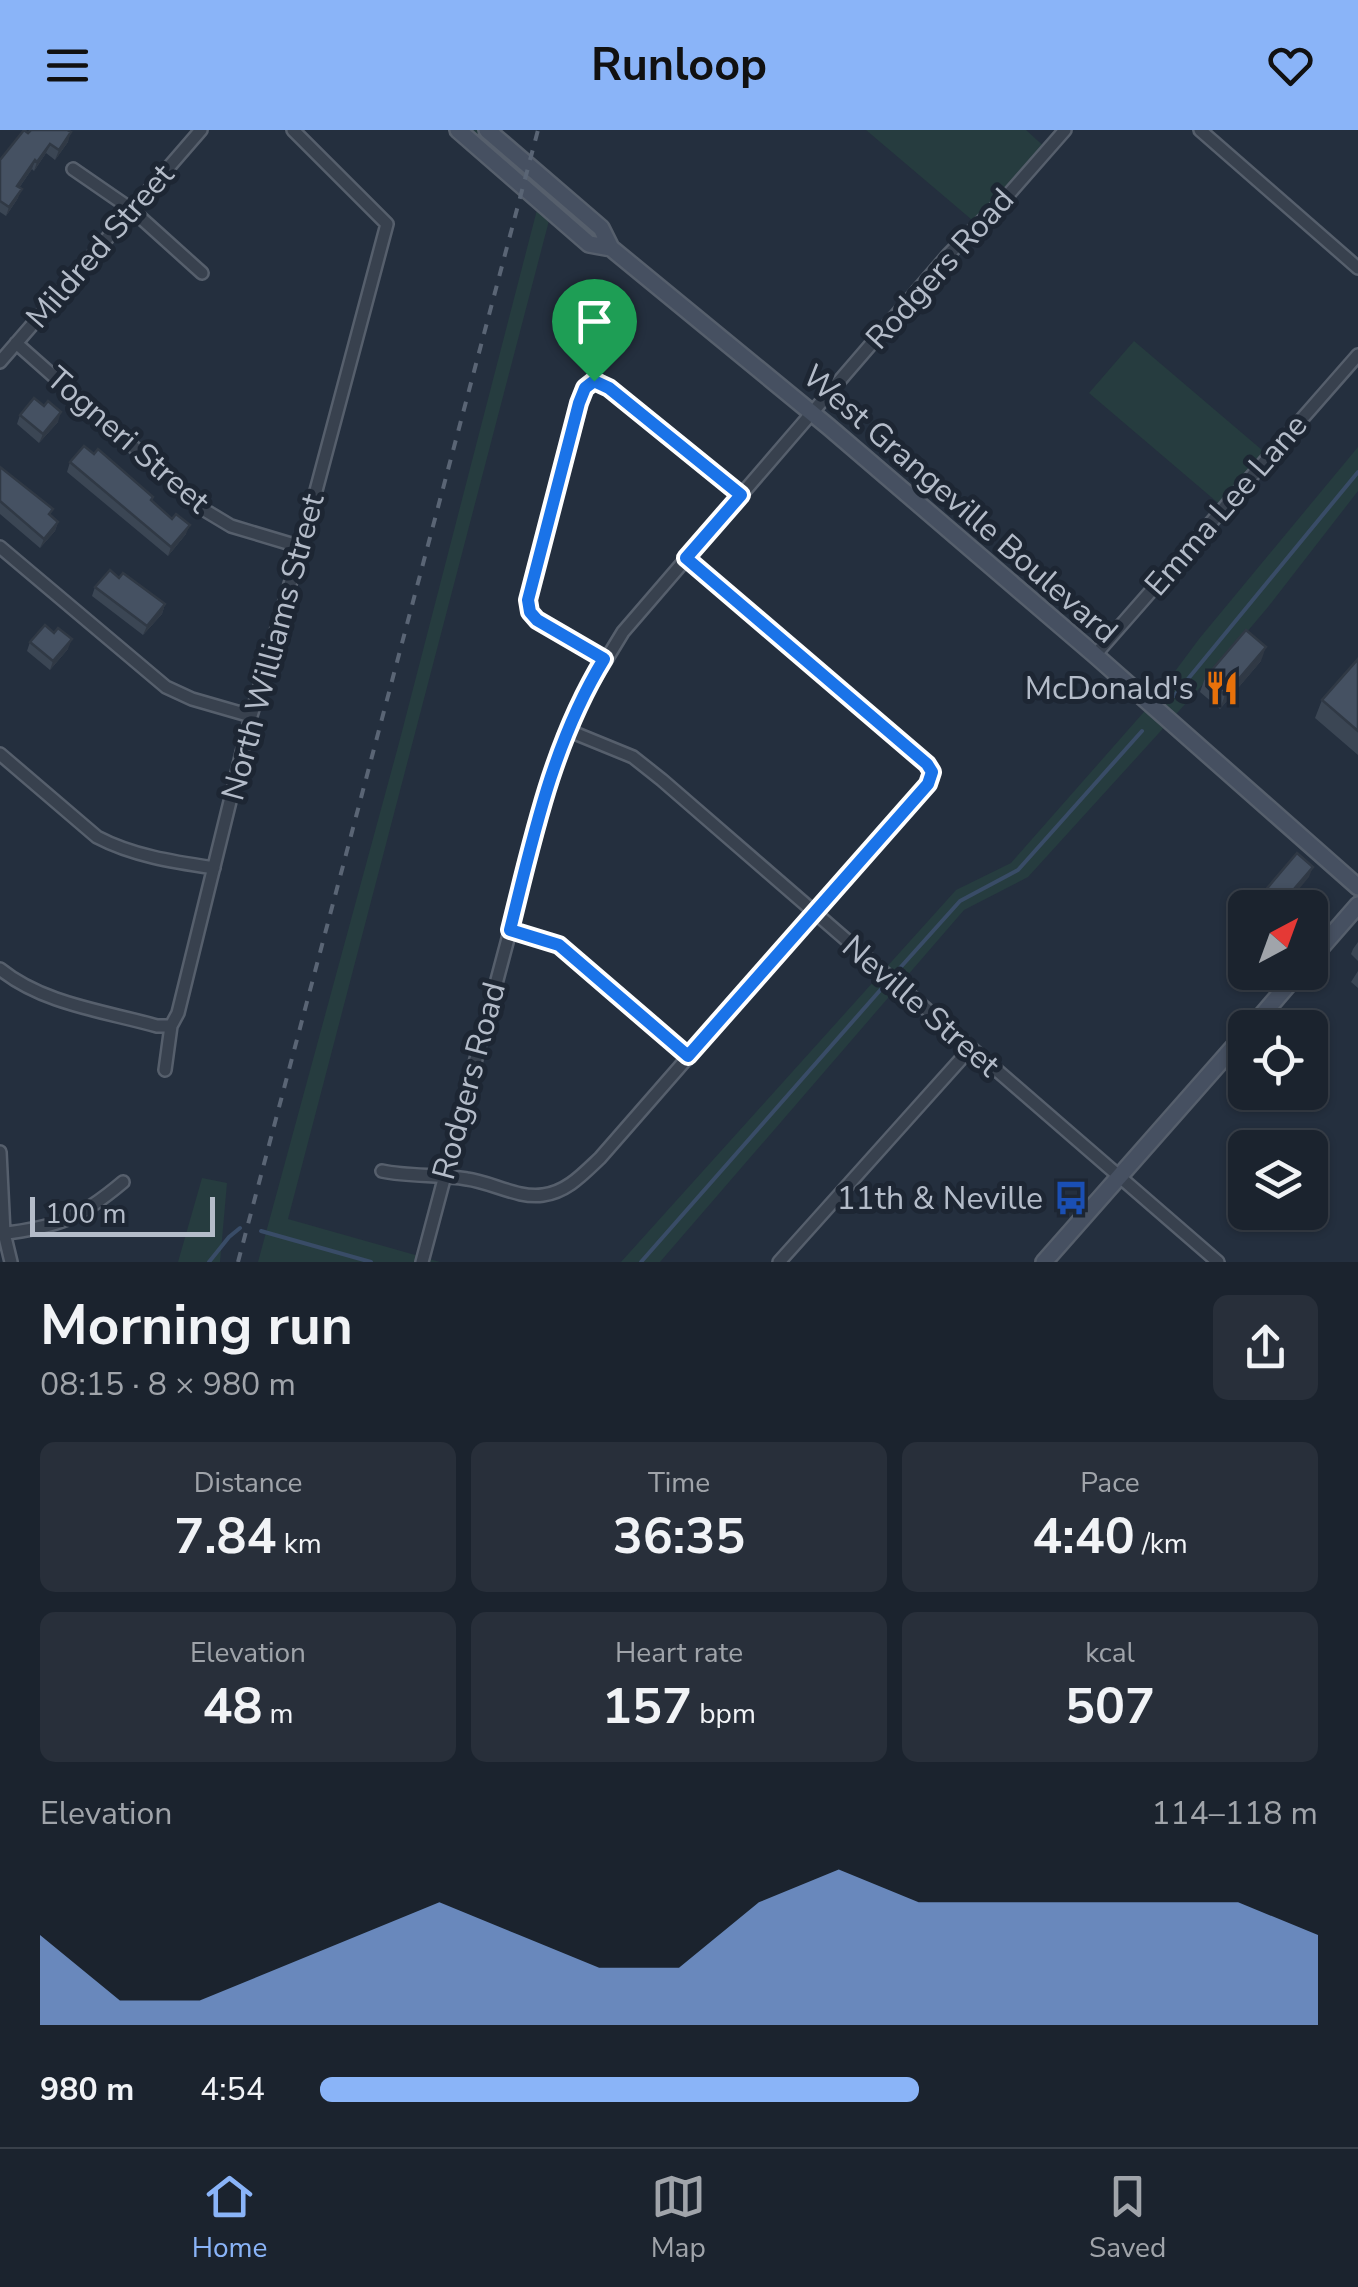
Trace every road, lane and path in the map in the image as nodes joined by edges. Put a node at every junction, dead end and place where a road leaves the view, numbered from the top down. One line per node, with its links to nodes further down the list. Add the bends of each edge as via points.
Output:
1 (200, 130): 8 (street, Mildred Street)
2 (293, 130): 18 (street, North Williams Street, via 387,224)
3 (458, 130): 9 (main road, West Grangeville Boulevard, via 590,244)
4 (487, 130): 9 (main road, West Grangeville Boulevard, via 600,228)
5 (1065, 130): 15 (street, Rodgers Road)
6 (1200, 130): 10 (street)
7 (73, 168): 8 (street)
8 (131, 208): 11 (street); 12 (street, Mildred Street)
9 (611, 248): 15 (main road, West Grangeville Boulevard)
10 (1358, 268)
11 (202, 273)
12 (16, 344): 14 (street, Mildred Street); 18 (street, Togneri Street, via 206,511 231,526)
13 (1358, 355): 20 (street, Emma Lee Lane)
14 (0, 362)
15 (812, 413): 16 (street, Rodgers Road); 20 (main road, West Grangeville Boulevard)
16 (741, 495): 19 (street, Rodgers Road); 21 (street, via 599,381 585,388 528,600 537,620)
17 (0, 547): 22 (street, via 166,688)
18 (301, 547): 22 (street, North Williams Street)
19 (686, 558): 21 (street, Rodgers Road); 28 (street, via 932,772)
20 (1095, 655): 26 (main road, West Grangeville Boulevard)
21 (604, 659): 23 (street, Rodgers Road)
22 (251, 716): 25 (street, North Williams Street)
23 (567, 730): 28 (street, Neville Street, via 633,758); 29 (street, Rodgers Road)
24 (0, 754): 25 (street, via 98,837)
25 (214, 868): 34 (street, North Williams Street)
26 (1358, 887)
27 (1358, 905): 30 (main road)
28 (814, 912): 35 (street, Neville Street); 37 (street)
29 (510, 930): 37 (street, via 559,945); 41 (street, Rodgers Road)
30 (1328, 939)
31 (0, 970): 34 (street, via 47,996)
32 (1284, 990): 33 (main road)
33 (1266, 1010)
34 (170, 1026): 38 (street, North Williams Street)
35 (970, 1049): 42 (street, Neville Street); 47 (street)
36 (1228, 1053): 42 (main road)
37 (688, 1056): 41 (street, via 600,1158 556,1192 534,1196)
38 (166, 1070)
39 (0, 1152): 44 (street)
40 (382, 1171): 41 (street)
41 (444, 1177): 45 (street, Rodgers Road)
42 (1119, 1177): 48 (main road); 49 (street, Neville Street)
43 (123, 1182): 44 (street, via 72,1219)
44 (2, 1234): 46 (street)
45 (422, 1259)
46 (10, 1262)
47 (779, 1262)
48 (1044, 1262)
49 (1218, 1262)

